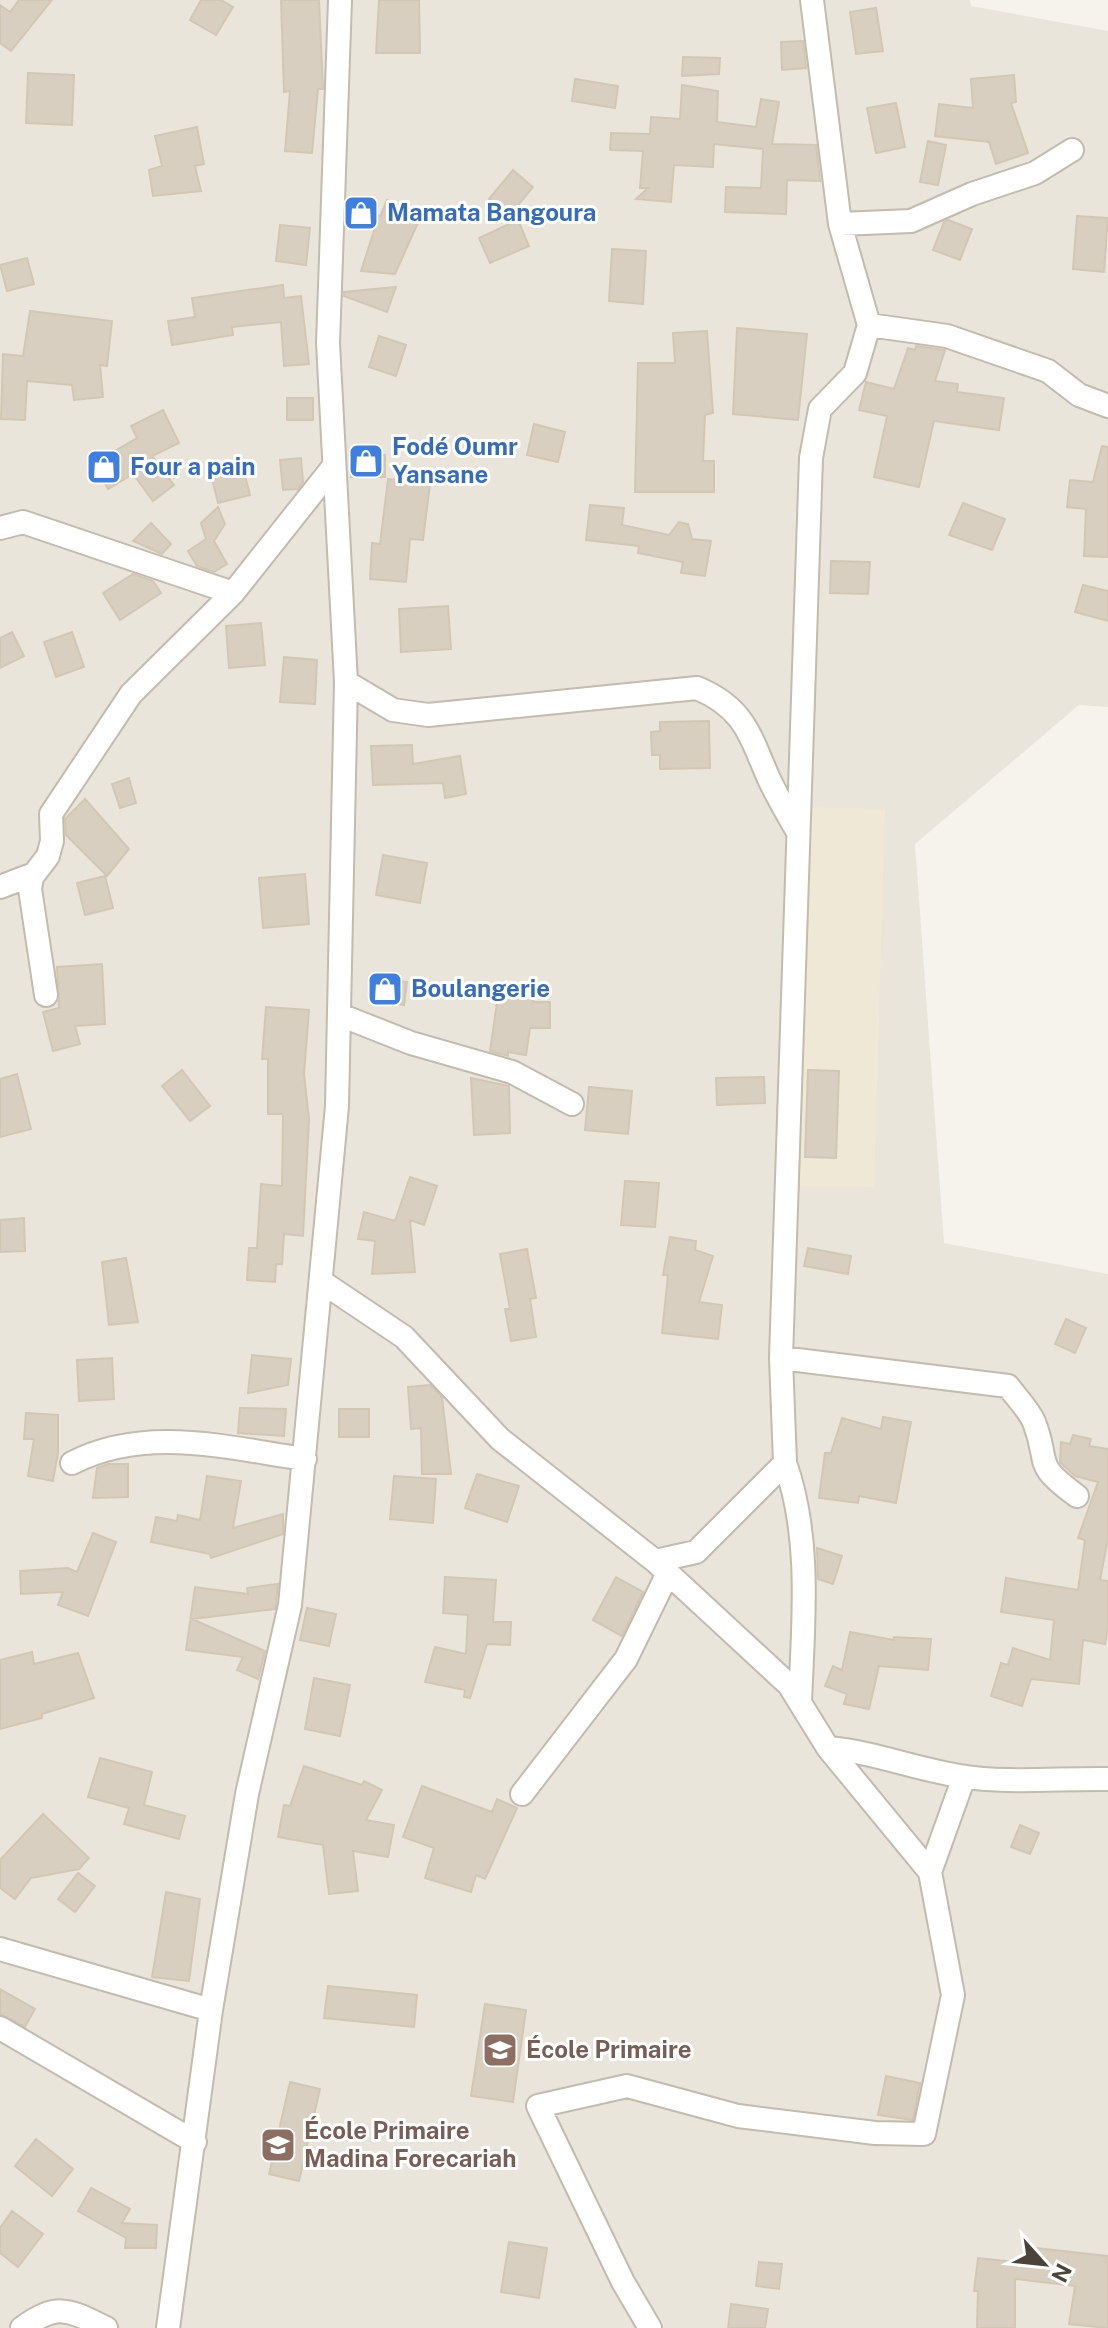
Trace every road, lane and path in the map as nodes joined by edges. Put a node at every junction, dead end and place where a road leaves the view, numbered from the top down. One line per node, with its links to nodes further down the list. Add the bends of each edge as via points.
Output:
1 (340, 0): 7 (street, via 328,343)
2 (812, 0): 4 (street)
3 (1072, 150): 4 (street, via 1035,173 911,221)
4 (840, 224): 5 (street)
5 (869, 325): 6 (street, via 947,336 1048,371 1079,395); 11 (street, via 855,373 820,409 811,458)
6 (1108, 406)
7 (333, 467): 9 (street); 10 (street)
8 (0, 528): 9 (street, via 23,522)
9 (233, 593): 12 (street, via 131,694 51,814 48,856)
10 (346, 682): 11 (street, via 393,710 428,715 697,688 721,698 755,739); 15 (street)
11 (797, 832): 18 (street)
12 (34, 874): 13 (street); 14 (street, via 30,889)
13 (0, 887)
14 (46, 995)
15 (340, 1015): 16 (street, via 411,1043 512,1072); 17 (street)
16 (572, 1104)
17 (322, 1282): 19 (street); 23 (street, via 404,1337 500,1439)
18 (781, 1358): 21 (street); 22 (street, via 1008,1386 1034,1422 1041,1461 1051,1477)
19 (305, 1459): 20 (street, via 169,1440 101,1448); 31 (street, via 290,1605 247,1794)
20 (72, 1463)
21 (785, 1463): 23 (street, via 696,1552); 24 (street, via 798,1500 801,1547)
22 (1077, 1496)
23 (662, 1567): 24 (street, via 789,1685); 28 (street, via 626,1659)
24 (800, 1706): 25 (street)
25 (828, 1748): 26 (street, via 867,1751 908,1767); 29 (street)
26 (964, 1777): 27 (street); 29 (street)
27 (1108, 1779)
28 (522, 1794)
29 (930, 1872): 37 (street, via 953,1995 924,2134 738,2116 627,2086 538,2106)
30 (0, 1949): 31 (street)
31 (211, 2010): 33 (street)
32 (0, 2028): 33 (street)
33 (195, 2142): 36 (street)
34 (22, 2328): 35 (street, via 44,2312 73,2312)
35 (106, 2328)
36 (168, 2328)
37 (650, 2328)

